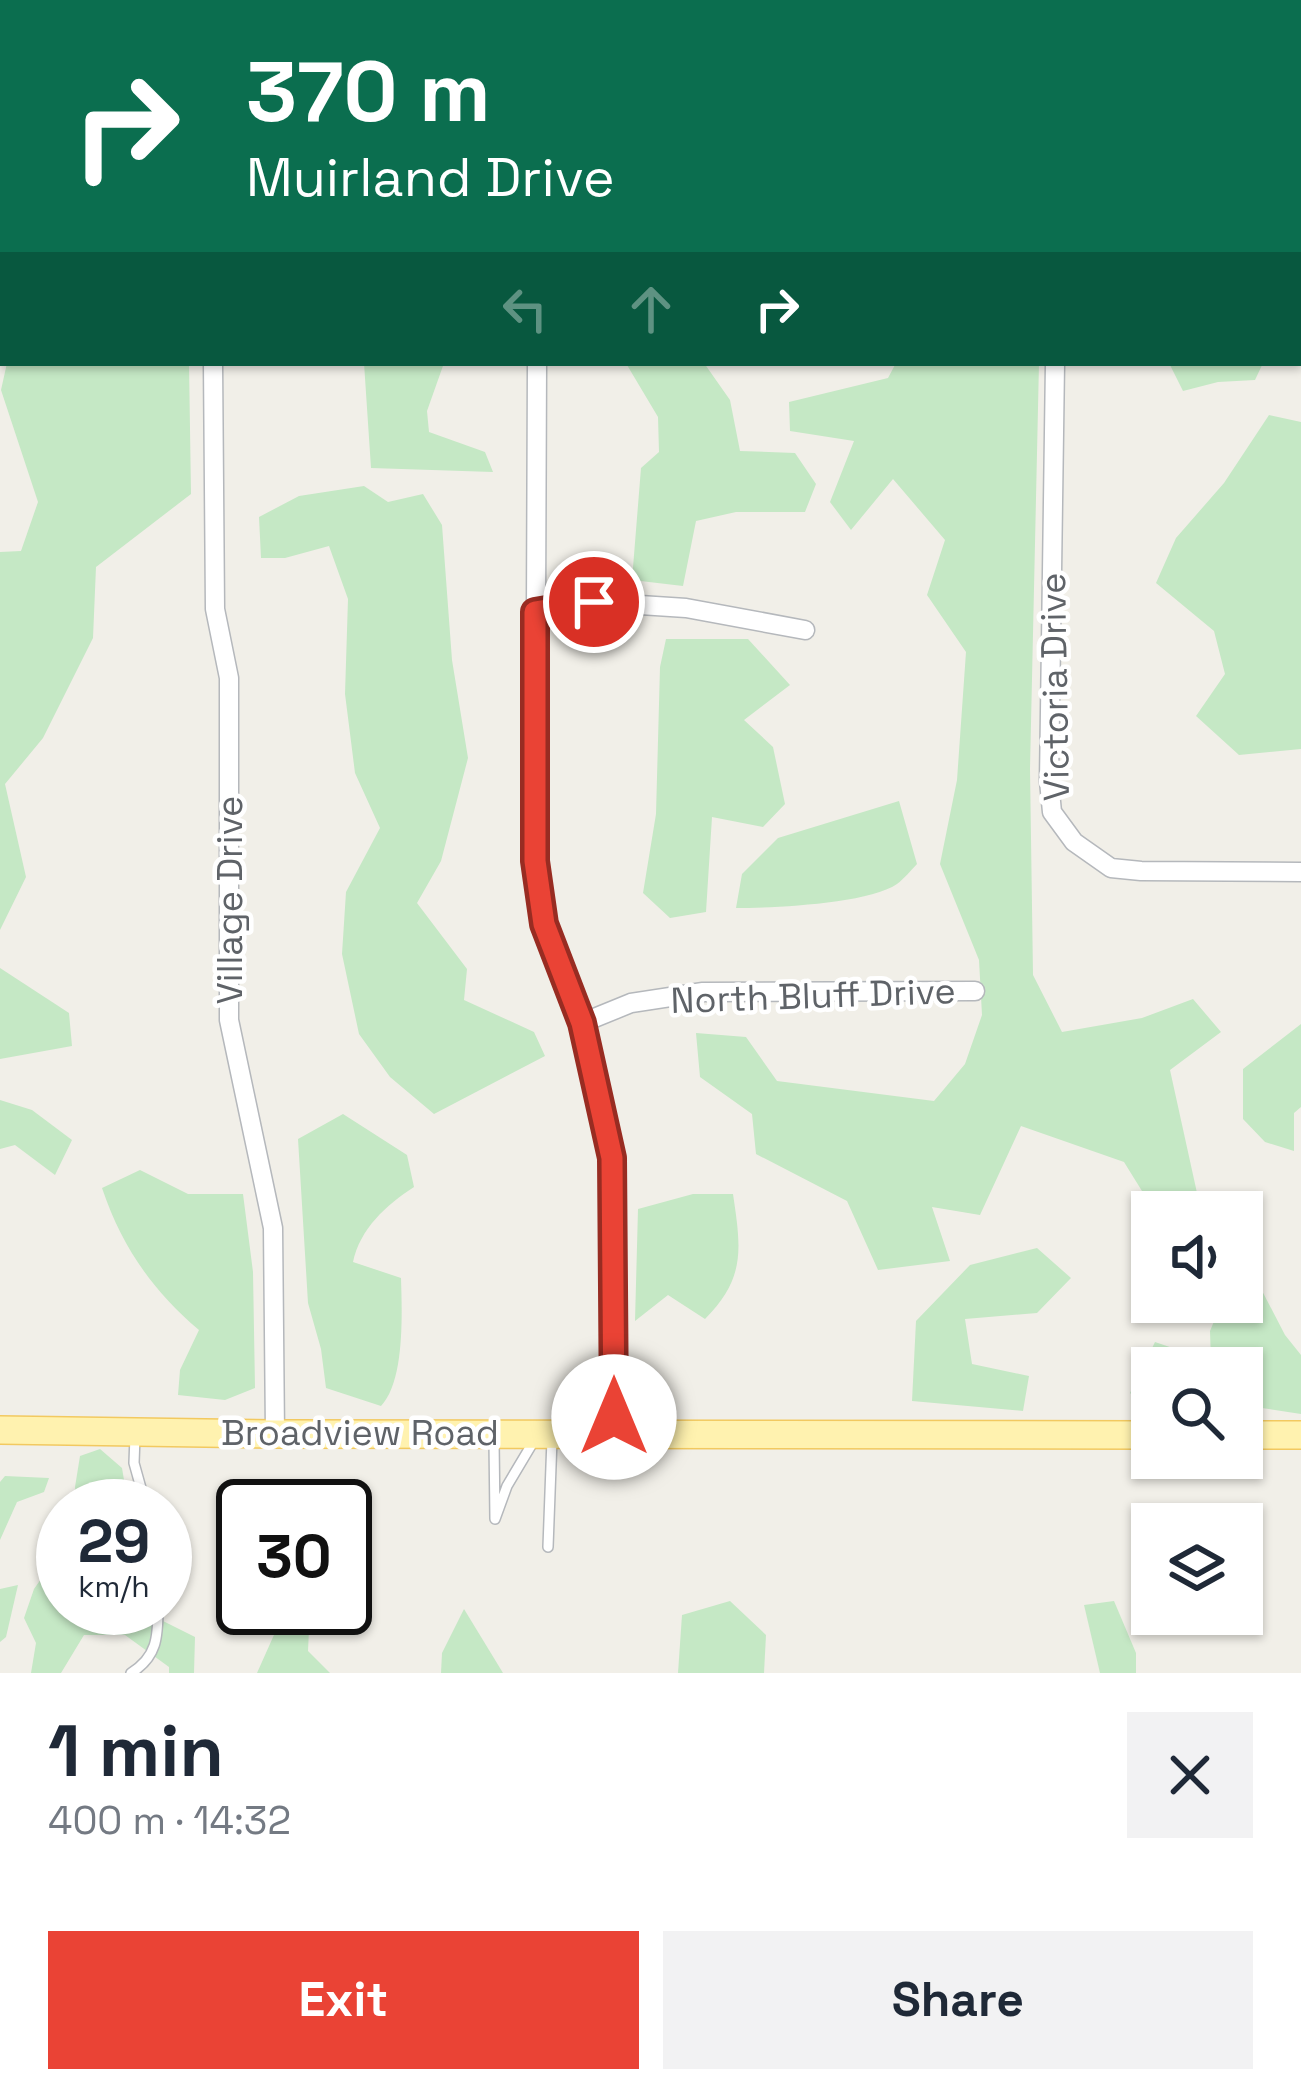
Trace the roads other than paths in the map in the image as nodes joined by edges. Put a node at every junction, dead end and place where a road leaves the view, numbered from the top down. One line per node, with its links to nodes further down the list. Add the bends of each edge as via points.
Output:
1 (214, 366): 12 (street, Village Drive, via 214,609 230,678 230,1020 273,1228)
2 (537, 366): 4 (street)
3 (1055, 366): 6 (street, Victoria Drive, via 1052,812 1074,842 1111,868)
4 (535, 612): 5 (street, via 594,602 686,608); 8 (street, via 535,861 544,924)
5 (805, 630)
6 (1301, 872)
7 (975, 991): 8 (street, North Bluff Drive, via 703,992)
8 (582, 1023): 11 (street, via 612,1158)
9 (0, 1430): 10 (main road, Broadview Road)
10 (135, 1431): 12 (main road, Broadview Road); 18 (lane)
11 (614, 1433): 14 (main road, Broadview Road); 15 (main road, Broadview Road)
12 (275, 1434): 13 (main road, Broadview Road)
13 (494, 1434): 14 (main road, Broadview Road); 14 (lane, via 495,1519 507,1486)
14 (545, 1434): 19 (lane)
15 (1131, 1435)
16 (1263, 1435): 17 (main road)
17 (1301, 1435)
18 (138, 1479)
19 (548, 1547)
20 (157, 1635): 21 (lane, via 148,1663)
21 (130, 1673)

